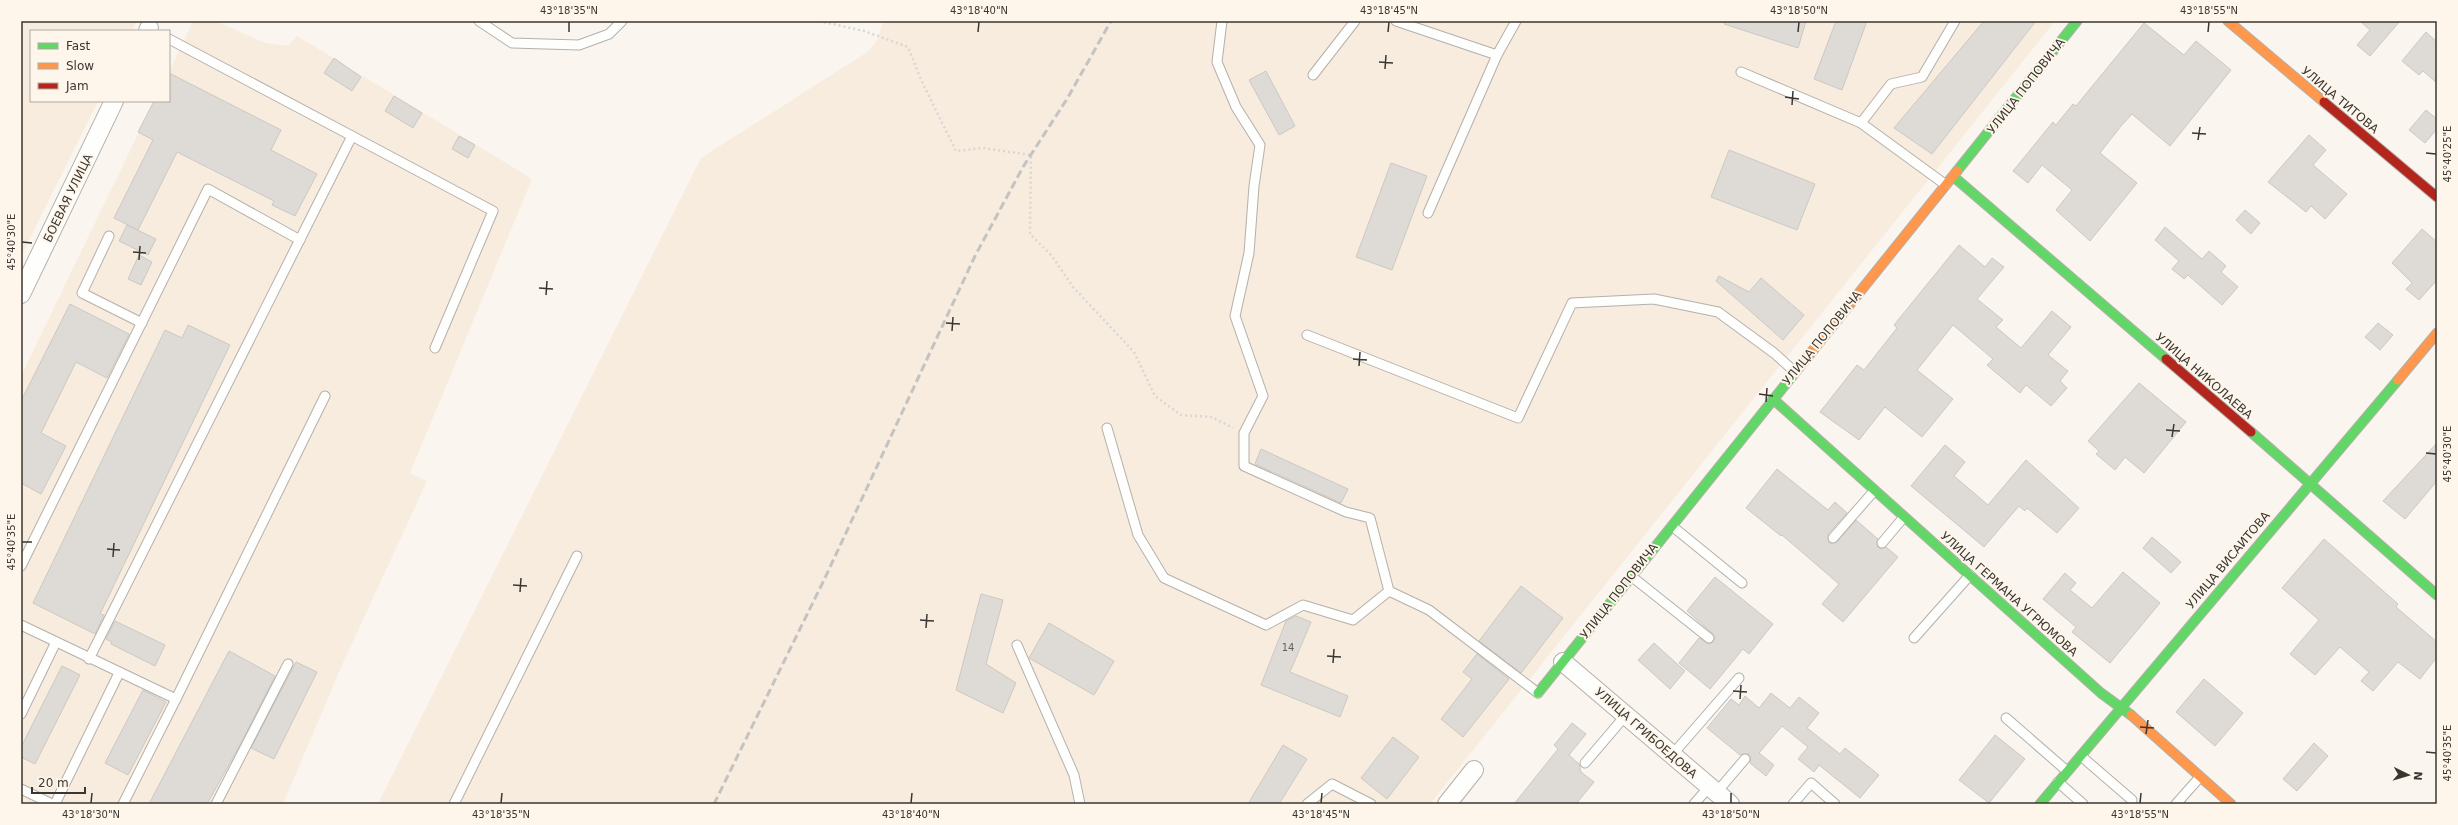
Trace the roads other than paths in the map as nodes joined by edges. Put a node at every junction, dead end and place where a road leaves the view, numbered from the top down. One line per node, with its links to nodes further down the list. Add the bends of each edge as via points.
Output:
1 (479, 21): 2 (lane, via 512,43 579,45 609,34)
2 (622, 21)
3 (1222, 21): 43 (lane, via 1217,62 1236,107 1260,145 1249,253 1235,316 1263,396 1244,434 1244,466 1346,512 1370,518)
4 (1355, 21): 13 (lane)
5 (1396, 21): 11 (lane)
6 (1516, 21): 11 (lane)
7 (1955, 21): 15 (lane, via 1922,77 1891,84)
8 (2077, 21): 17 (street, УЛИЦА ПОПОВИЧА)
9 (2228, 21): 19 (street, УЛИЦА ТИТОВА)
10 (170, 40): 16 (lane)
11 (1496, 55): 20 (lane)
12 (1741, 72): 15 (lane)
13 (1313, 75)
14 (114, 102): 23 (street, БОЕВАЯ УЛИЦА)
15 (1861, 123): 18 (lane)
16 (352, 136): 22 (lane); 27 (lane, via 493,211)
17 (1954, 177): 18 (street, УЛИЦА ПОПОВИЧА); 32 (street, УЛИЦА НИКОЛАЕВА)
18 (1947, 186): 28 (street, УЛИЦА ПОПОВИЧА)
19 (2437, 197)
20 (1428, 213)
21 (109, 236): 24 (lane, via 82,293)
22 (300, 240): 24 (lane, via 208,189); 50 (lane)
23 (21, 294)
24 (142, 323): 39 (lane)
25 (2437, 333): 32 (street, УЛИЦА ВИСАИТОВА)
26 (1307, 335): 28 (lane, via 1518,418 1572,303 1654,299 1718,312)
27 (435, 348)
28 (1794, 371): 30 (street, УЛИЦА ПОПОВИЧА)
29 (325, 396): 56 (lane)
30 (1773, 399): 33 (street, УЛИЦА ГЕРМАНА УГРЮМОВА); 35 (street, УЛИЦА ПОПОВИЧА)
31 (1107, 428): 43 (lane, via 1138,535 1164,578 1266,625 1303,604 1353,620)
32 (2310, 482): 44 (street, УЛИЦА НИКОЛАЕВА); 57 (street, УЛИЦА ВИСАИТОВА)
33 (1874, 491): 34 (street, УЛИЦА ГЕРМАНА УГРЮМОВА); 36 (lane)
34 (1904, 517): 37 (lane); 40 (street, УЛИЦА ГЕРМАНА УГРЮМОВА)
35 (1671, 526): 41 (street, УЛИЦА ПОПОВИЧА); 42 (lane)
36 (1833, 538)
37 (1882, 543)
38 (577, 556): 75 (lane)
39 (21, 566)
40 (1970, 575): 47 (lane); 57 (street, УЛИЦА ГЕРМАНА УГРЮМОВА, via 2101,693)
41 (1631, 576): 46 (lane); 51 (street, УЛИЦА ПОПОВИЧА)
42 (1742, 583)
43 (1389, 591): 55 (lane, via 1429,610)
44 (2437, 596)
45 (21, 625): 48 (lane)
46 (1709, 638)
47 (1914, 638)
48 (56, 642): 50 (lane); 58 (lane)
49 (1017, 645): 76 (lane, via 1074,775)
50 (89, 659): 53 (lane)
51 (1563, 662): 55 (street, УЛИЦА ПОПОВИЧА); 59 (street, УЛИЦА ГРИБОЕДОВА)
52 (288, 664): 74 (lane)
53 (119, 673): 56 (lane); 72 (lane)
54 (1739, 678): 61 (lane)
55 (1538, 693)
56 (176, 699): 73 (lane)
57 (2121, 706): 62 (street, УЛИЦА ВИСАИТОВА); 67 (street, УЛИЦА ГЕРМАНА УГРЮМОВА)
58 (21, 714)
59 (1626, 715): 61 (street, УЛИЦА ГРИБОЕДОВА); 64 (lane)
60 (2006, 718): 66 (lane)
61 (1672, 755): 70 (street, УЛИЦА ГРИБОЕДОВА)
62 (2080, 756): 66 (street, УЛИЦА ВИСАИТОВА); 71 (lane)
63 (1745, 759): 70 (lane)
64 (1585, 763)
65 (1474, 770): 79 (street)
66 (2067, 771): 68 (street, УЛИЦА ВИСАИТОВА)
67 (2200, 777): 85 (lane); 86 (street, УЛИЦА ГЕРМАНА УГРЮМОВА)
68 (2058, 782): 83 (street, УЛИЦА ВИСАИТОВА); 84 (lane)
69 (21, 789): 72 (lane)
70 (1718, 794): 80 (lane)
71 (2132, 800)
72 (54, 804)
73 (123, 804)
74 (216, 804)
75 (454, 804)
76 (1080, 804)
77 (1307, 804): 78 (lane, via 1332,784)
78 (1371, 804)
79 (1447, 804)
80 (1694, 804)
81 (1792, 804): 82 (lane, via 1810,783)
82 (1835, 804)
83 (2040, 804)
84 (2084, 804)
85 (2176, 804)
86 (2231, 804)

